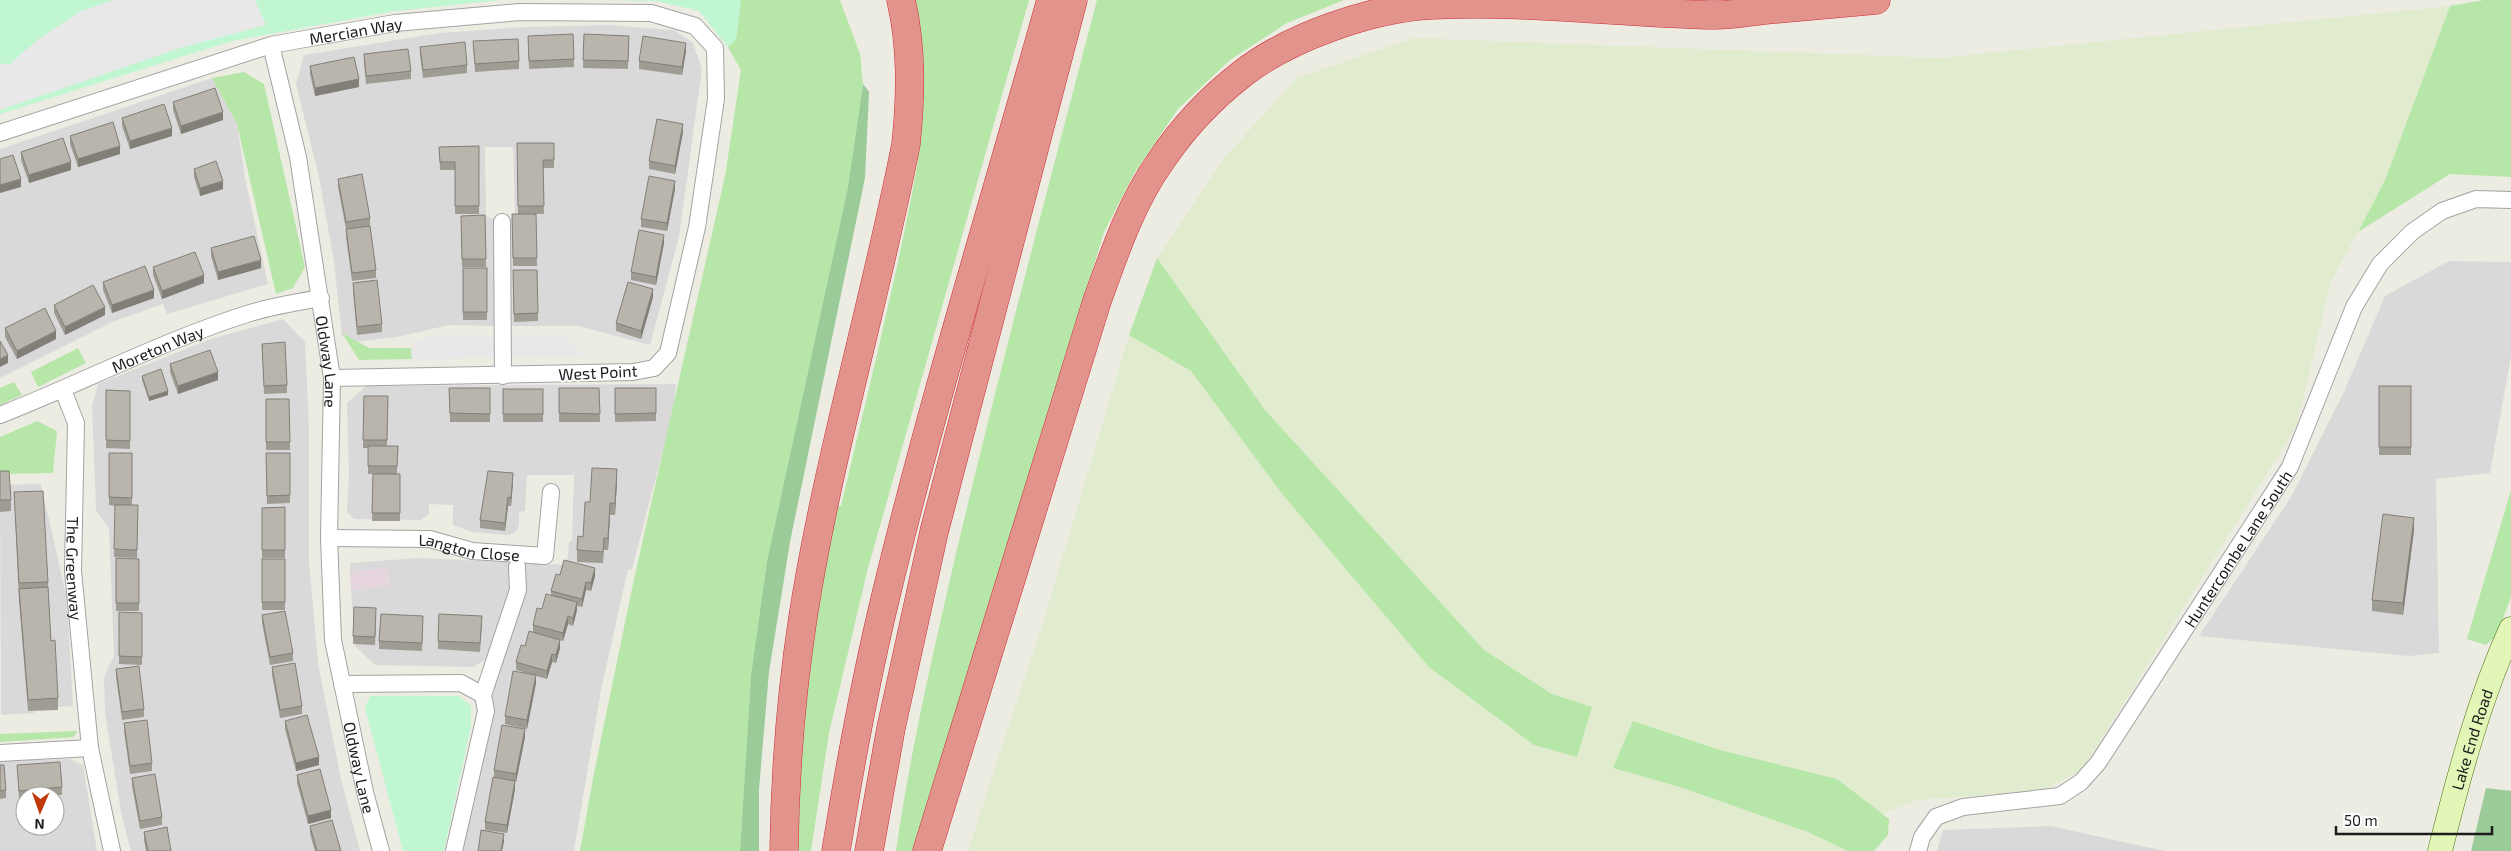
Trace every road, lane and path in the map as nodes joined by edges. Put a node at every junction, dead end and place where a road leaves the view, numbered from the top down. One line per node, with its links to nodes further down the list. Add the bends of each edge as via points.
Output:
1 (902, 0): 26 (highway, via 909,52 910,107 906,144 827,493 803,616 789,739)
2 (1051, 0): 27 (highway, via 889,582 864,691)
3 (1073, 0): 28 (highway, via 932,541 891,728)
4 (1876, 0): 29 (highway, via 1712,15 1512,4 1429,5 1374,13 1352,20 1290,46 1242,73 1198,114 1159,162 1114,255)
5 (271, 45): 6 (street, Mercian Way, via 395,22 520,12 633,12 650,13 695,26); 7 (street, Mercian Way); 10 (street, Oldway Lane, via 298,157)
6 (715, 48): 11 (street, West Point, via 716,99 698,218 668,353 654,368 632,372)
7 (0, 133)
8 (2511, 200): 30 (street, Huntercombe Lane South, via 2476,199 2442,211 2412,232 2380,264 2354,307 2290,467 2098,763 2081,782 2060,796 1963,807 1936,817 1922,837)
9 (502, 222): 11 (street)
10 (321, 298): 12 (street, Oldway Lane); 13 (street, Moreton Way, via 252,312 177,339)
11 (504, 376): 12 (street, West Point)
12 (332, 378): 16 (street, Oldway Lane)
13 (63, 390): 14 (street, Moreton Way); 21 (street, The Greenway, via 76,423 73,571)
14 (0, 415)
15 (551, 492): 16 (street, Langton Close, via 545,556 472,551 430,539)
16 (329, 538): 19 (street, Oldway Lane, via 333,640)
17 (517, 567): 20 (street, via 518,590)
18 (2511, 629): 31 (main road, Lake End Road, via 2465,754)
19 (342, 684): 20 (street, via 461,683); 24 (street, Oldway Lane)
20 (483, 695): 25 (street, via 486,712)
21 (90, 748): 22 (street); 23 (street, The Greenway)
22 (0, 754)
23 (112, 851)
24 (381, 851)
25 (454, 851)
26 (784, 851)
27 (836, 851)
28 (869, 851)
29 (927, 851)
30 (1918, 851)
31 (2440, 851)

